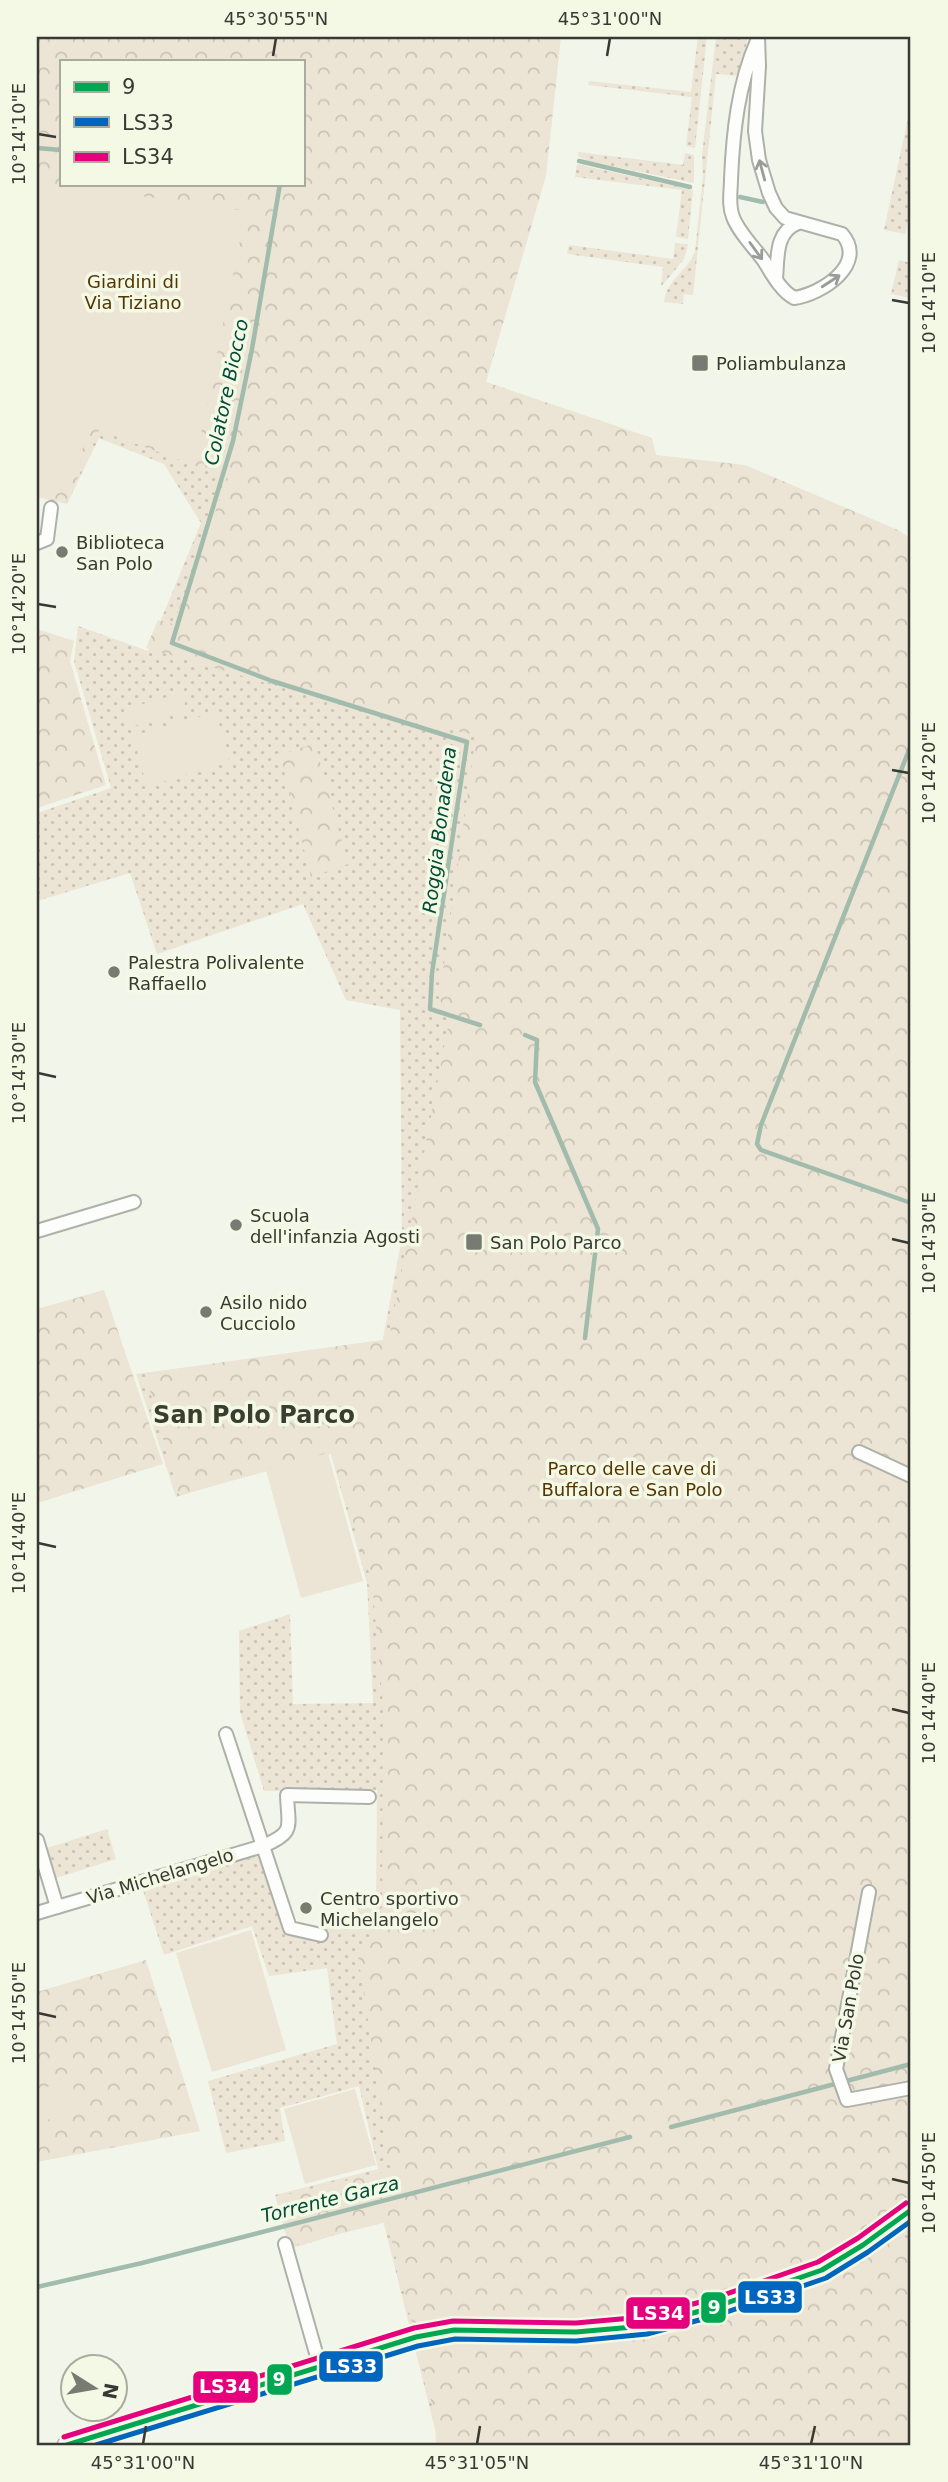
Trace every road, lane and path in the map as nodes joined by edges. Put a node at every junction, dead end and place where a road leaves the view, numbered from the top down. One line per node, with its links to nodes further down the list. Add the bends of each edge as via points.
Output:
1 (757, 39): 2 (street, one-way to 1, via 775,208 759,160 754,117); 3 (street, one-way to 3, via 740,97 731,210)
2 (798, 223): 3 (street, via 781,236); 3 (street, one-way to 2, via 787,295 801,297 844,272 849,261 851,250 842,234)
3 (776, 279)
4 (51, 508): 5 (street, via 47,539)
5 (37, 542)
6 (134, 1202): 7 (street)
7 (37, 1231)
8 (859, 1452): 9 (street)
9 (911, 1476)
10 (226, 1734): 13 (street)
11 (369, 1797): 13 (street, Via Michelangelo, via 287,1795 288,1830 283,1838)
12 (37, 1840): 15 (street)
13 (263, 1846): 15 (street, Via Michelangelo); 17 (street, via 290,1928)
14 (869, 1892): 18 (street, Via San Polo, via 836,2068 847,2100)
15 (57, 1907): 16 (street, Via Michelangelo)
16 (37, 1913)
17 (321, 1935)
18 (911, 2088)
19 (911, 2210): 21 (main road, via 822,2270 656,2323 576,2332 454,2330)
20 (285, 2244): 21 (street)
21 (320, 2367): 22 (main road)
22 (107, 2439): 23 (main road)
23 (67, 2445)

